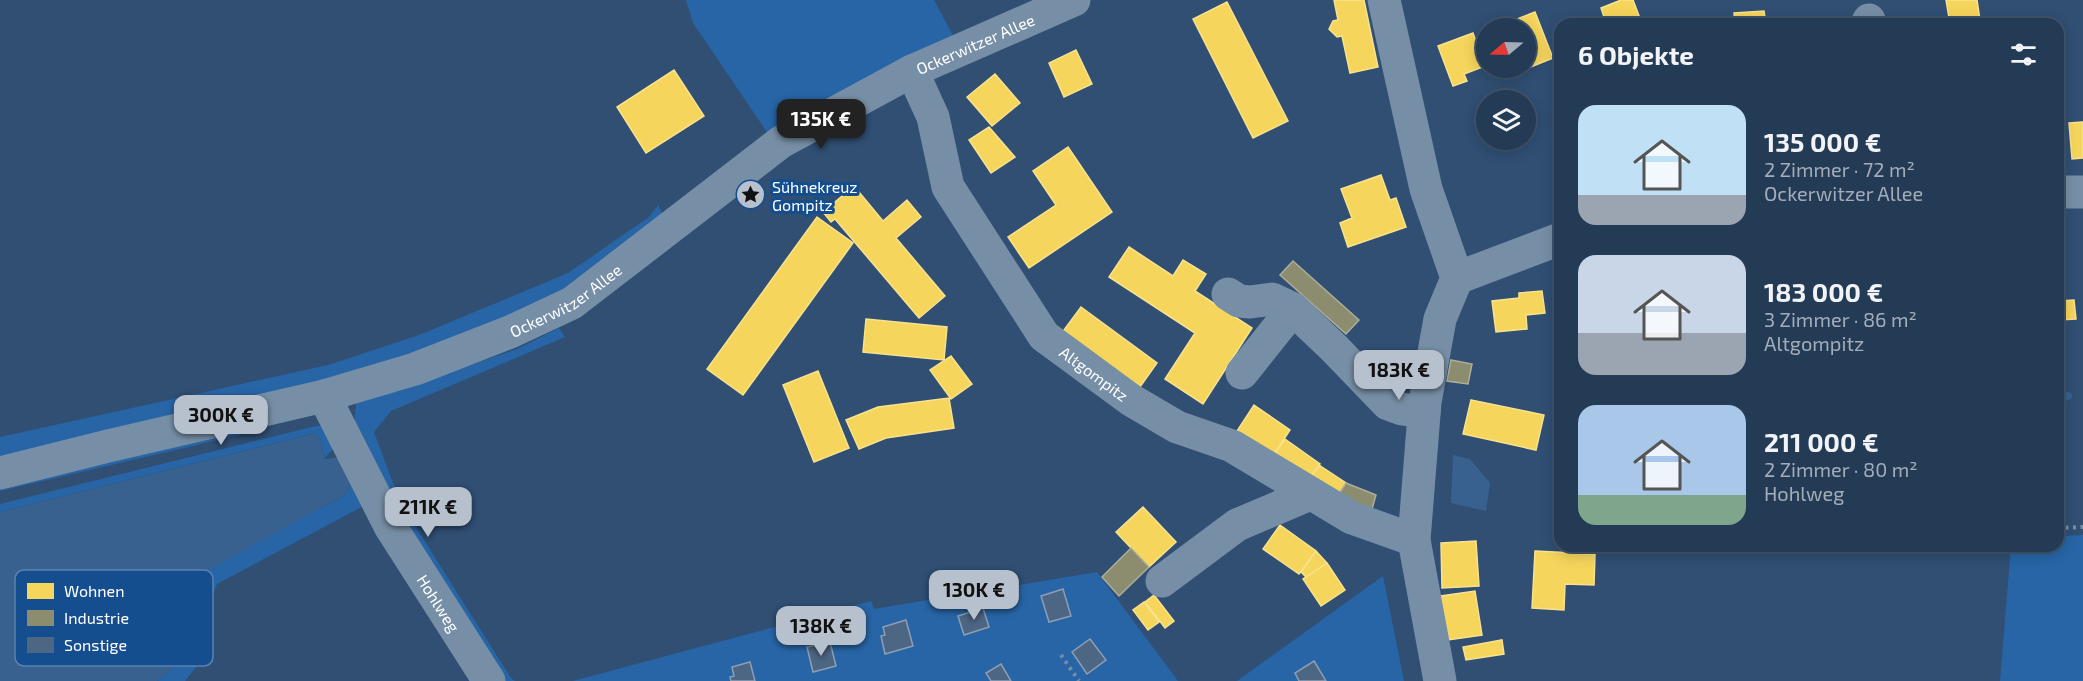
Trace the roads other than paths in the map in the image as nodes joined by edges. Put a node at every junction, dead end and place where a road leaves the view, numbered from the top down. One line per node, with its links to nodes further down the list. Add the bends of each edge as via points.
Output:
1 (1074, 0): 3 (street, Ockerwitzer Allee)
2 (1384, 0): 7 (street, via 1426,189)
3 (912, 71): 11 (street, Ockerwitzer Allee, via 781,142 572,303 416,369); 14 (street, Altgompitz, via 933,117 948,187 1044,336 1131,400 1177,427 1232,446)
4 (2064, 192): 5 (street)
5 (2083, 192)
6 (1554, 241): 7 (street)
7 (1456, 278): 12 (street, via 1440,319)
8 (1228, 294): 9 (street, via 1239,301 1272,299)
9 (1293, 309): 10 (street); 12 (street, via 1388,404)
10 (1242, 373)
11 (324, 396): 13 (street, Ockerwitzer Allee); 17 (street, Hohlweg, via 390,526)
12 (1424, 412): 15 (street)
13 (0, 473)
14 (1310, 494): 15 (street, Altgompitz, via 1352,518); 16 (street, via 1237,525)
15 (1414, 540): 18 (street)
16 (1162, 581)
17 (489, 681)
18 (1440, 681)

